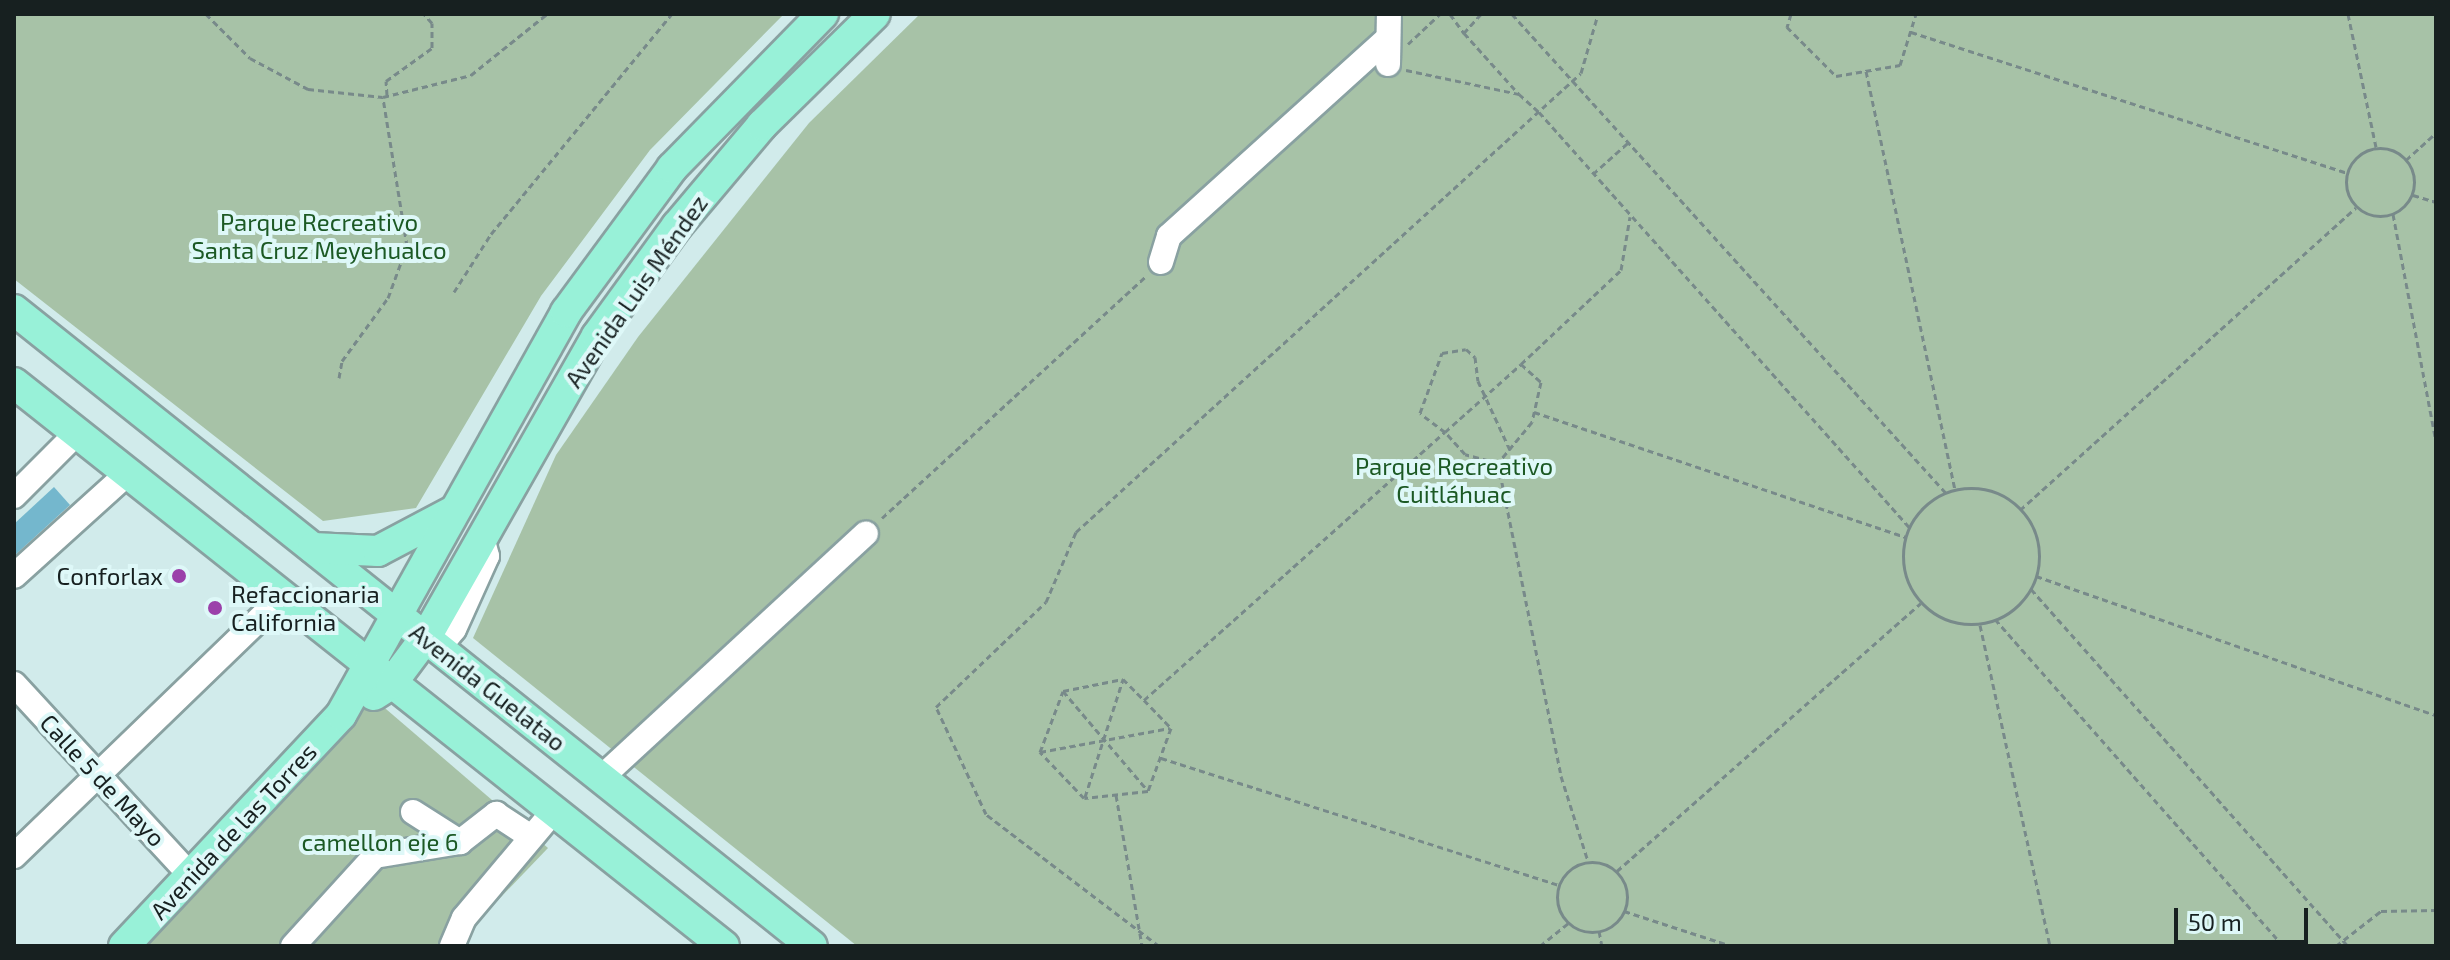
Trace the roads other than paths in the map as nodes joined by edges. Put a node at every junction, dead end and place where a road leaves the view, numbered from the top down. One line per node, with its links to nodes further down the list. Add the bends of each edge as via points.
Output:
1 (823, 14): 10 (main road, Avenida Luis Méndez, via 672,168 566,312)
2 (875, 14): 16 (main road, Avenida Luis Méndez, via 762,125 677,226 597,336)
3 (1389, 14): 4 (street, via 1387,52 1169,236)
4 (1161, 262)
5 (14, 310): 12 (main road, Avenida Guelatao)
6 (14, 383): 7 (main road)
7 (77, 433): 8 (main road); 9 (street)
8 (128, 473): 13 (street); 14 (main road)
9 (14, 496)
10 (455, 510): 12 (main road, via 378,551); 15 (main road, Avenida Luis Méndez)
11 (866, 533): 20 (street)
12 (310, 548): 15 (main road, Avenida Guelatao)
13 (14, 576)
14 (282, 597): 17 (main road); 19 (street)
15 (399, 617): 16 (main road, Avenida Guelatao); 17 (main road, Avenida Luis Méndez)
16 (426, 637): 17 (main road, Avenida Luis Méndez); 20 (main road, Avenida Guelatao)
17 (380, 675): 22 (main road); 26 (main road, Avenida de las Torres)
18 (14, 684): 19 (street, Calle 5 de Mayo)
19 (99, 776): 25 (street); 26 (street, Calle 5 de Mayo)
20 (602, 777): 31 (main road, Avenida Guelatao)
21 (413, 812): 24 (street)
22 (552, 813): 23 (street); 27 (main road)
23 (531, 837): 24 (street, via 496,814); 30 (street, via 464,918)
24 (460, 842): 29 (street, via 375,856)
25 (14, 856)
26 (191, 876): 28 (main road, Avenida de las Torres)
27 (707, 942)
28 (124, 946)
29 (293, 946)
30 (452, 946)
31 (812, 946)

